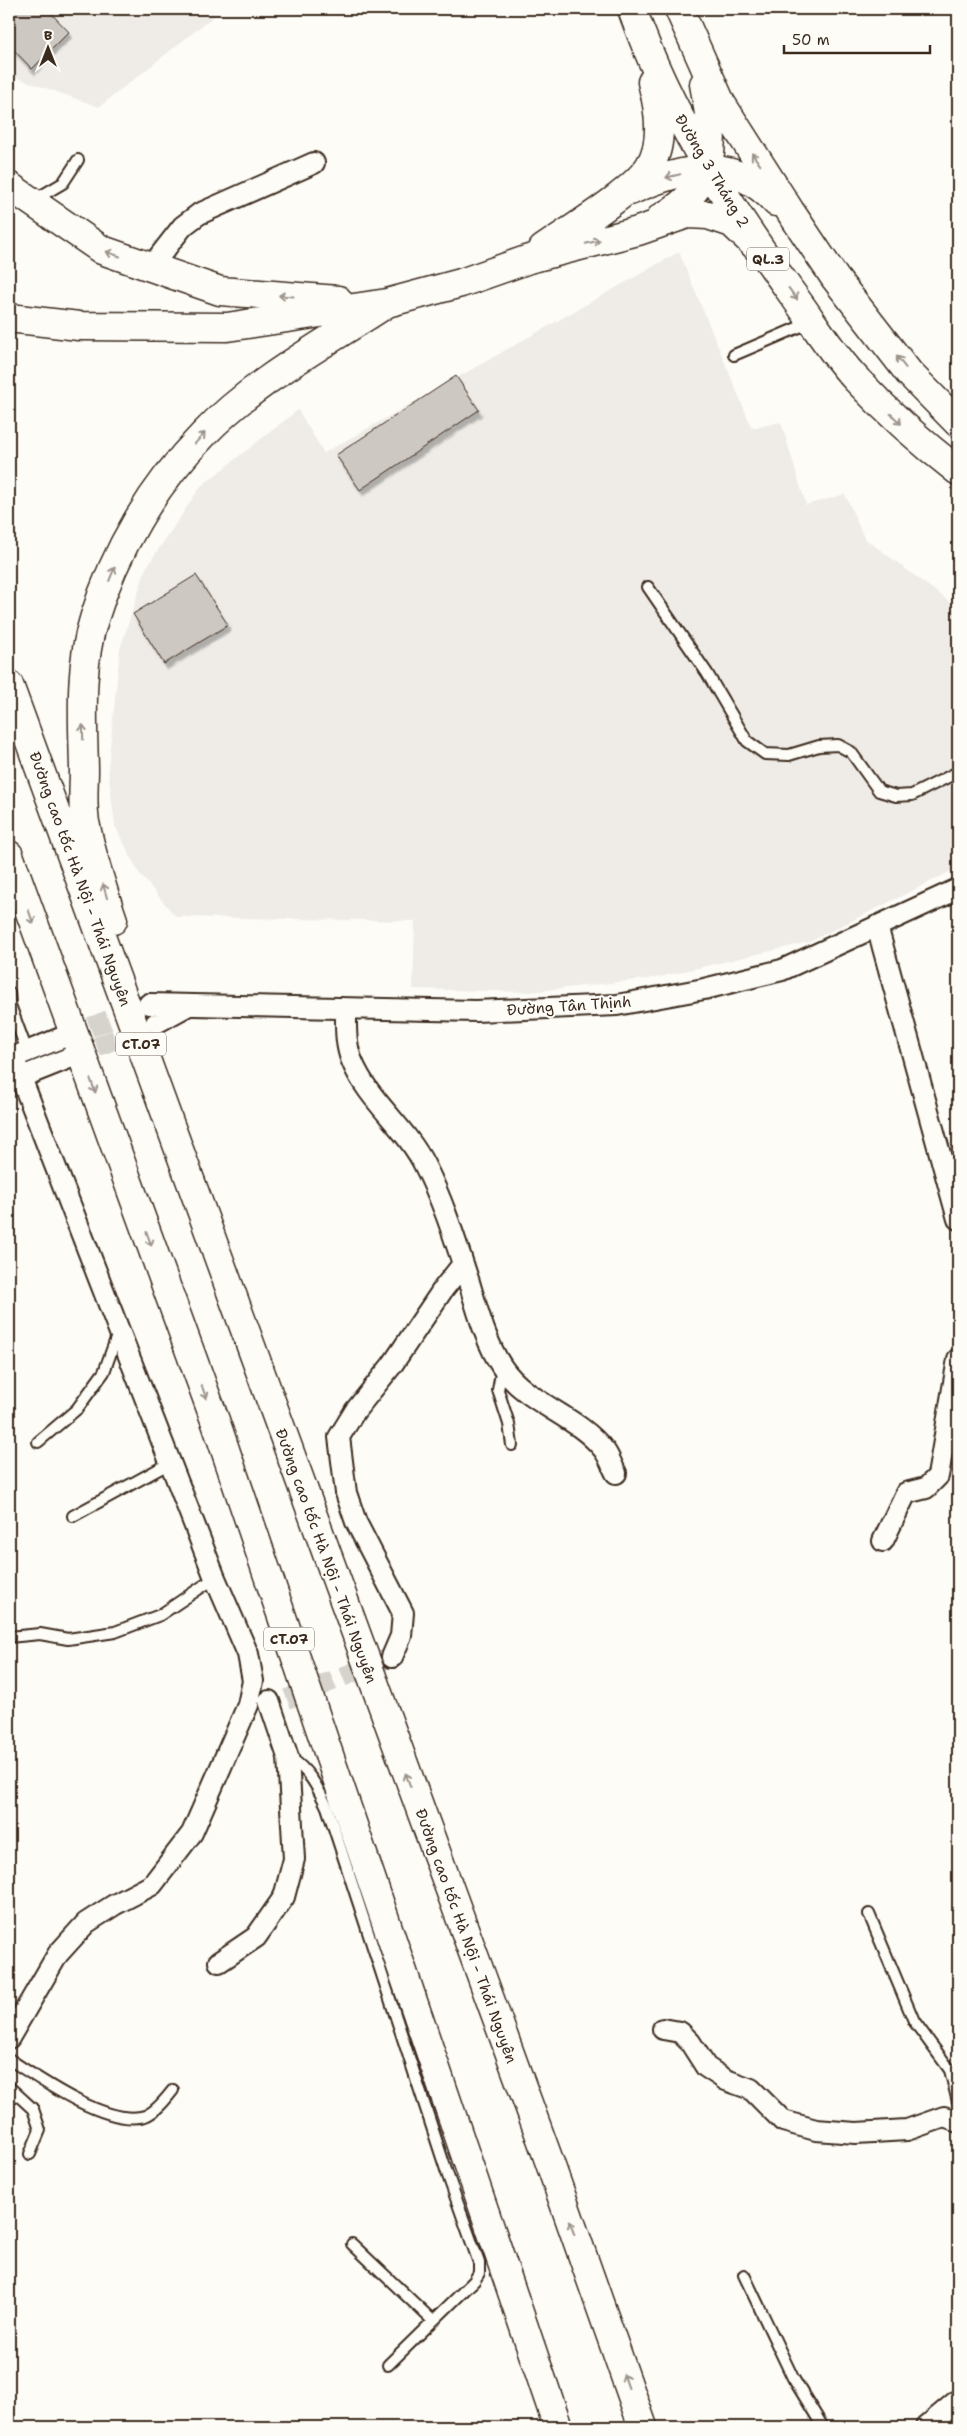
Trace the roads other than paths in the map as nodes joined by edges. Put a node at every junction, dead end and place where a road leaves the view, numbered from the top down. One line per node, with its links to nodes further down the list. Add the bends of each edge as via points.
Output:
1 (632, 9): 3 (highway, Đường 3 Tháng 2 / QL.3)
2 (679, 9): 4 (highway, QL.3)
3 (642, 36): 7 (highway, Đường 3 Tháng 2 / QL.3, via 681,123); 9 (highway, via 655,94 658,145 650,167)
4 (699, 56): 7 (highway, via 711,138); 12 (highway, QL.3, one-way to 4, via 721,103)
5 (78, 160): 10 (lane, via 63,184)
6 (314, 163): 15 (street, via 200,214 183,226)
7 (708, 169): 9 (highway, one-way to 9, via 653,180); 11 (highway, via 690,198); 12 (highway, via 727,170 748,180 771,197); 13 (highway, Đường 3 Tháng 2 / QL.3)
8 (9, 186): 10 (highway)
9 (618, 196): 14 (highway)
10 (31, 201): 15 (highway, one-way to 10, via 102,250)
11 (638, 231): 13 (highway, via 687,214 708,215 732,222); 14 (highway, one-way to 11)
12 (803, 231): 20 (highway, QL.3, one-way to 12, via 909,373)
13 (764, 254): 18 (highway, Đường 3 Tháng 2 / QL.3, one-way to 18)
14 (529, 259): 16 (highway, via 461,283)
15 (151, 267): 16 (highway, one-way to 15, via 220,291)
16 (387, 303): 17 (highway, via 227,327 78,326); 41 (highway, one-way to 16, via 198,1153 111,913 85,821 83,703 86,653 94,619 134,525 203,434 242,399)
17 (9, 318)
18 (812, 321): 19 (lane); 21 (highway, Đường 3 Tháng 2 / QL.3, one-way to 21, via 839,359 899,423)
19 (734, 355)
20 (958, 423)
21 (958, 470)
22 (648, 587): 24 (lane, via 707,674 747,741 764,754 789,755 838,744 851,752 878,791 896,796 912,795)
23 (9, 686): 41 (highway, Đường cao tốc Hà Nội - Thái Nguyên / CT.07)
24 (958, 772)
25 (9, 855): 68 (highway, CT.07, one-way to 68, via 216,1423)
26 (958, 889): 27 (street, Đường Tân Thịnh)
27 (877, 926): 29 (street, Đường Tân Thịnh, via 782,970 617,1005 476,1011); 35 (street)
28 (9, 992): 32 (lane)
29 (346, 1009): 30 (street, Đường Tân Thịnh, via 189,1005); 37 (street, via 351,1059 366,1089 400,1128 424,1164 443,1203)
30 (153, 1013)
31 (61, 1038): 32 (street)
32 (16, 1056): 34 (street)
33 (68, 1058): 34 (street)
34 (15, 1080): 38 (street)
35 (954, 1185): 36 (street)
36 (958, 1219)
37 (463, 1264): 40 (street, via 481,1322); 50 (street, via 339,1437 346,1494 356,1522 403,1613 400,1636)
38 (119, 1330): 42 (lane, via 104,1372 77,1409); 44 (street)
39 (958, 1359): 47 (street, via 938,1476 926,1488 906,1494)
40 (502, 1367): 43 (lane, via 498,1390); 45 (street, via 522,1388 604,1450)
41 (270, 1404): 69 (highway, Đường cao tốc Hà Nội - Thái Nguyên / CT.07, one-way to 41, via 547,2155)
42 (38, 1442)
43 (512, 1445)
44 (170, 1463): 46 (lane); 48 (street)
45 (616, 1473)
46 (73, 1516)
47 (883, 1541)
48 (215, 1578): 49 (lane, via 160,1615 115,1632 68,1639 40,1634); 51 (street, via 248,1654 253,1681)
49 (9, 1637)
50 (392, 1657)
51 (248, 1704): 52 (street, via 278,1700); 56 (street, via 192,1833 152,1885 86,1923 64,1948)
52 (288, 1757): 54 (street, via 294,1859 284,1896 256,1937); 65 (lane, via 303,1766 327,1807 447,2173 480,2263 474,2281)
53 (869, 1914): 60 (lane, via 914,2021 950,2070)
54 (219, 1962)
55 (663, 2029): 61 (street, via 680,2032 706,2068 751,2089 783,2122 816,2130 856,2133 907,2130 944,2117)
56 (9, 2038)
57 (9, 2059): 59 (lane, via 88,2104 127,2118 146,2116)
58 (9, 2087): 62 (lane, via 33,2109 40,2130)
59 (174, 2090)
60 (958, 2102)
61 (958, 2122)
62 (30, 2154)
63 (352, 2244): 65 (lane)
64 (744, 2275): 70 (lane, via 793,2378)
65 (433, 2320): 66 (lane)
66 (388, 2365)
67 (958, 2400): 71 (street)
68 (558, 2427)
69 (643, 2427)
70 (823, 2427)
71 (926, 2427)

